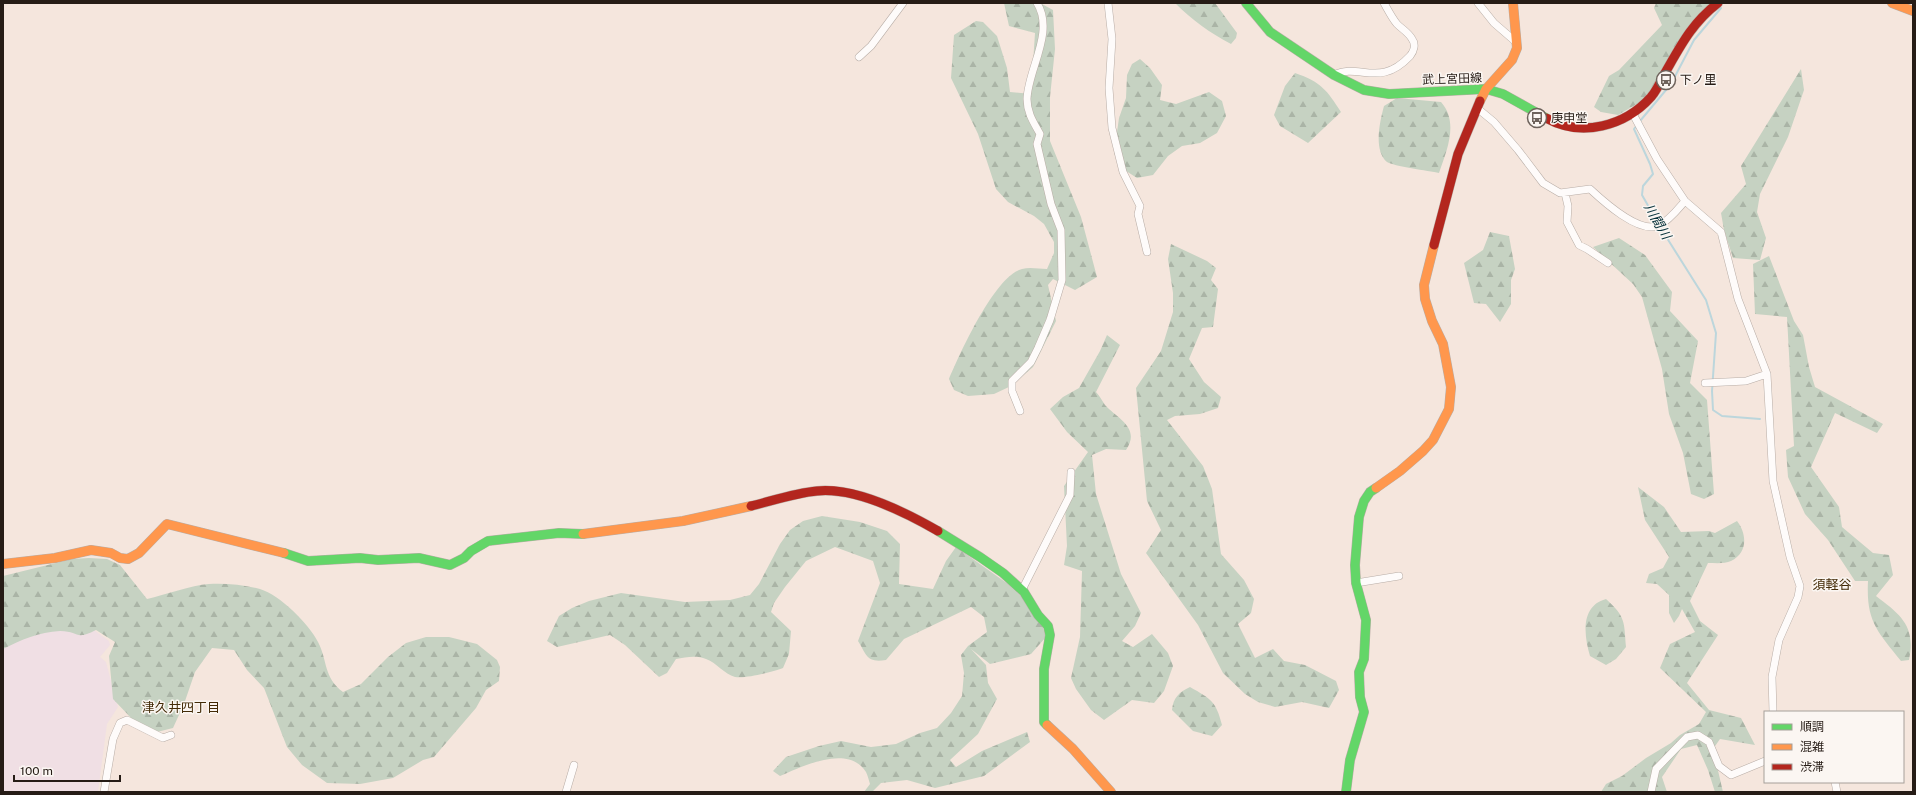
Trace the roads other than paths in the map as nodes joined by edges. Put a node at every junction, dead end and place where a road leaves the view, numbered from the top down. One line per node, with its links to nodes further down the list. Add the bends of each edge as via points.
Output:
1 (903, 3): 12 (street, via 871,46)
2 (1037, 3): 23 (street, via 1042,16 1043,30 1027,99 1030,116 1040,134 1037,144 1051,204 1061,230 1062,279 1061,290 1038,348 1031,362 1012,381 1012,391)
3 (1108, 3): 19 (street, via 1112,40 1109,88 1112,128 1123,172 1140,206 1138,214)
4 (1246, 3): 13 (street, 武上宮田線, via 1270,32)
5 (1384, 3): 13 (street, via 1396,22 1413,39 1412,53 1404,62 1377,74 1342,71)
6 (1478, 3): 11 (street)
7 (1514, 3): 11 (street)
8 (1717, 3): 16 (street, 武上宮田線, via 1702,15 1686,37 1652,96)
9 (1892, 3): 10 (street)
10 (1913, 11)
11 (1516, 42): 14 (street, via 1517,48 1512,60)
12 (859, 57)
13 (1334, 76): 14 (street, 武上宮田線, via 1354,87 1374,93)
14 (1486, 89): 15 (street); 16 (street, 武上宮田線, via 1503,94 1553,122 1574,128 1609,125)
15 (1477, 108): 17 (street, via 1494,122 1543,183 1560,193); 27 (street, via 1458,154 1424,285 1425,299 1443,344 1448,368 1451,387 1449,409 1433,440 1423,451 1370,492 1364,500 1359,517 1355,552)
16 (1633, 114): 18 (street, via 1657,159)
17 (1565, 193): 18 (street, via 1590,189 1607,204 1639,225 1657,226); 20 (street, via 1568,206 1567,222 1579,245)
18 (1685, 201): 21 (street, via 1721,232 1738,299)
19 (1147, 252)
20 (1608, 263)
21 (1767, 374): 22 (street, via 1746,381); 29 (street, via 1773,481 1790,557 1800,586 1798,597 1779,640 1772,678)
22 (1705, 383)
23 (1020, 411)
24 (1071, 472): 28 (street, via 1070,495)
25 (3, 564): 28 (street, via 55,558 91,550 112,553 128,559 139,553 167,524 279,551 308,561 419,558 450,565 488,541 648,527 829,490 872,499 944,534 1005,575)
26 (1399, 576): 27 (street)
27 (1356, 583): 36 (street, via 1366,620 1364,659 1359,672 1360,697 1364,712 1350,760)
28 (1022, 590): 35 (street, via 1050,631 1044,660 1044,722 1073,749)
29 (1773, 711)
30 (171, 735): 33 (street, via 163,738 127,720 120,723 113,739)
31 (1764, 762): 37 (street, via 1731,775 1720,766 1709,742 1698,735 1687,737 1656,769)
32 (574, 765): 34 (street)
33 (104, 792)
34 (566, 792)
35 (1111, 792)
36 (1346, 792)
37 (1651, 792)

